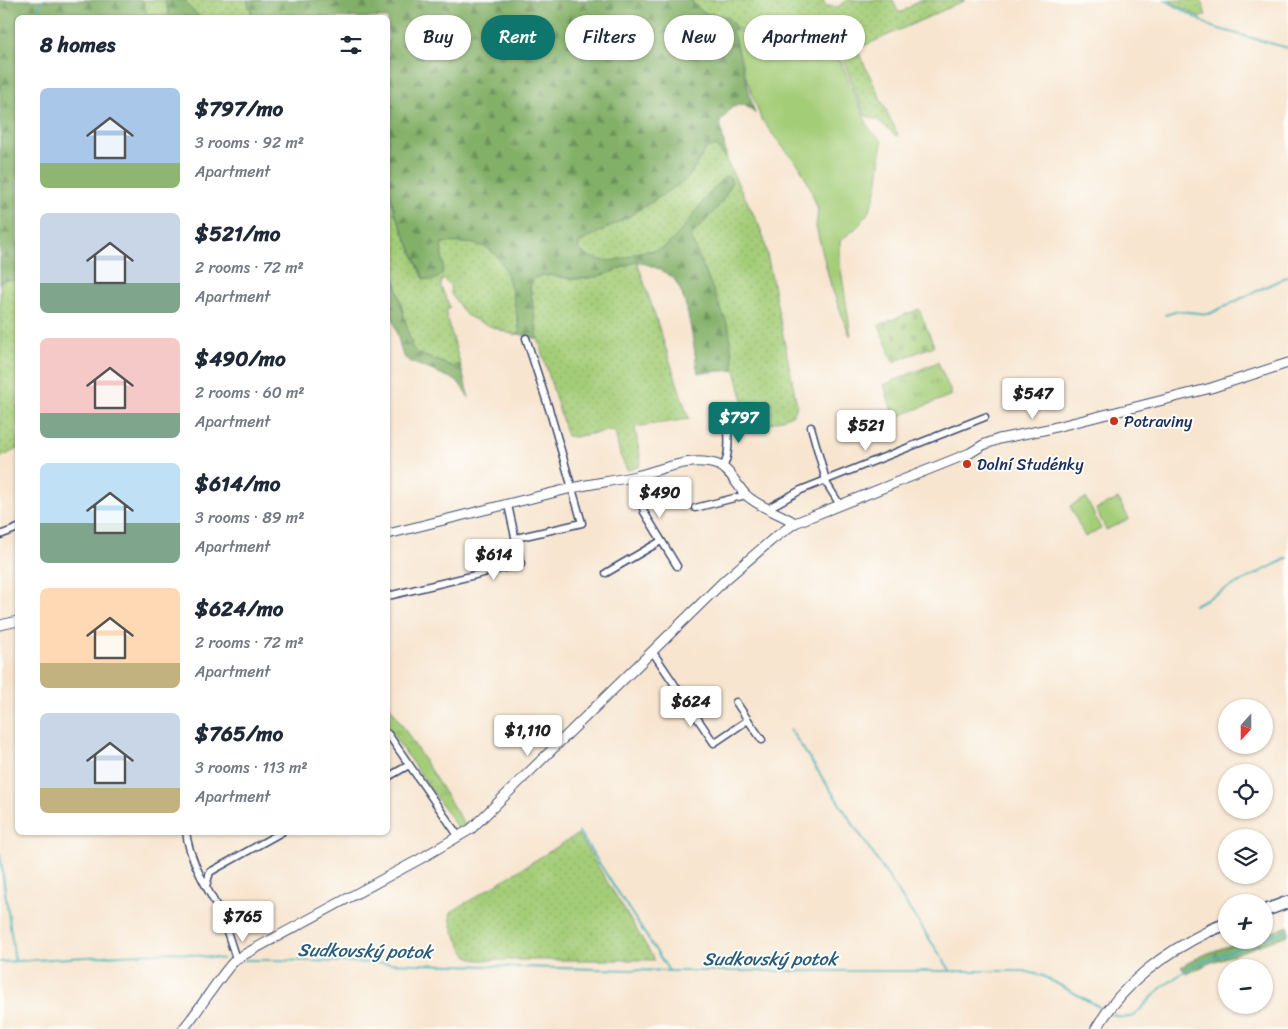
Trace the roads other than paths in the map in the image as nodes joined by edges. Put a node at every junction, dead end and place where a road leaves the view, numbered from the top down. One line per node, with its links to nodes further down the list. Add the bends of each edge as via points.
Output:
1 (526, 338): 9 (street)
2 (1288, 364): 12 (street, via 1211,388 999,439)
3 (985, 416): 8 (street)
4 (726, 417): 6 (street, via 728,460)
5 (811, 427): 8 (street)
6 (724, 468): 7 (street, via 700,461); 10 (street)
7 (635, 476): 9 (street); 20 (street, via 644,512)
8 (826, 480): 12 (street); 14 (street, via 801,490)
9 (573, 488): 11 (street); 19 (street, via 582,523)
10 (746, 495): 13 (street); 14 (street)
11 (508, 505): 17 (street); 19 (street)
12 (840, 505): 15 (street)
13 (695, 508)
14 (769, 510): 15 (street)
15 (795, 523): 26 (street, via 725,580)
16 (15, 529): 18 (street)
17 (390, 534)
18 (0, 535)
19 (516, 538): 23 (street, via 521,564)
20 (661, 541): 21 (street); 22 (street)
21 (677, 566)
22 (606, 573)
23 (390, 596)
24 (15, 622): 25 (street)
25 (0, 626)
26 (652, 651): 28 (street, via 714,743); 35 (street)
27 (736, 702): 28 (street)
28 (748, 720): 30 (street)
29 (390, 737): 31 (street)
30 (762, 740)
31 (409, 765): 32 (street); 35 (street)
32 (390, 776)
33 (186, 835): 36 (street, via 194,865)
34 (277, 835): 36 (street, via 210,872)
35 (460, 837): 41 (street)
36 (206, 887): 41 (street)
37 (1288, 902): 38 (highway)
38 (1273, 908)
39 (1218, 927): 40 (highway)
40 (1211, 930): 43 (main road, via 1142,972 1121,993)
41 (236, 959): 42 (street)
42 (183, 1029)
43 (1096, 1029)

